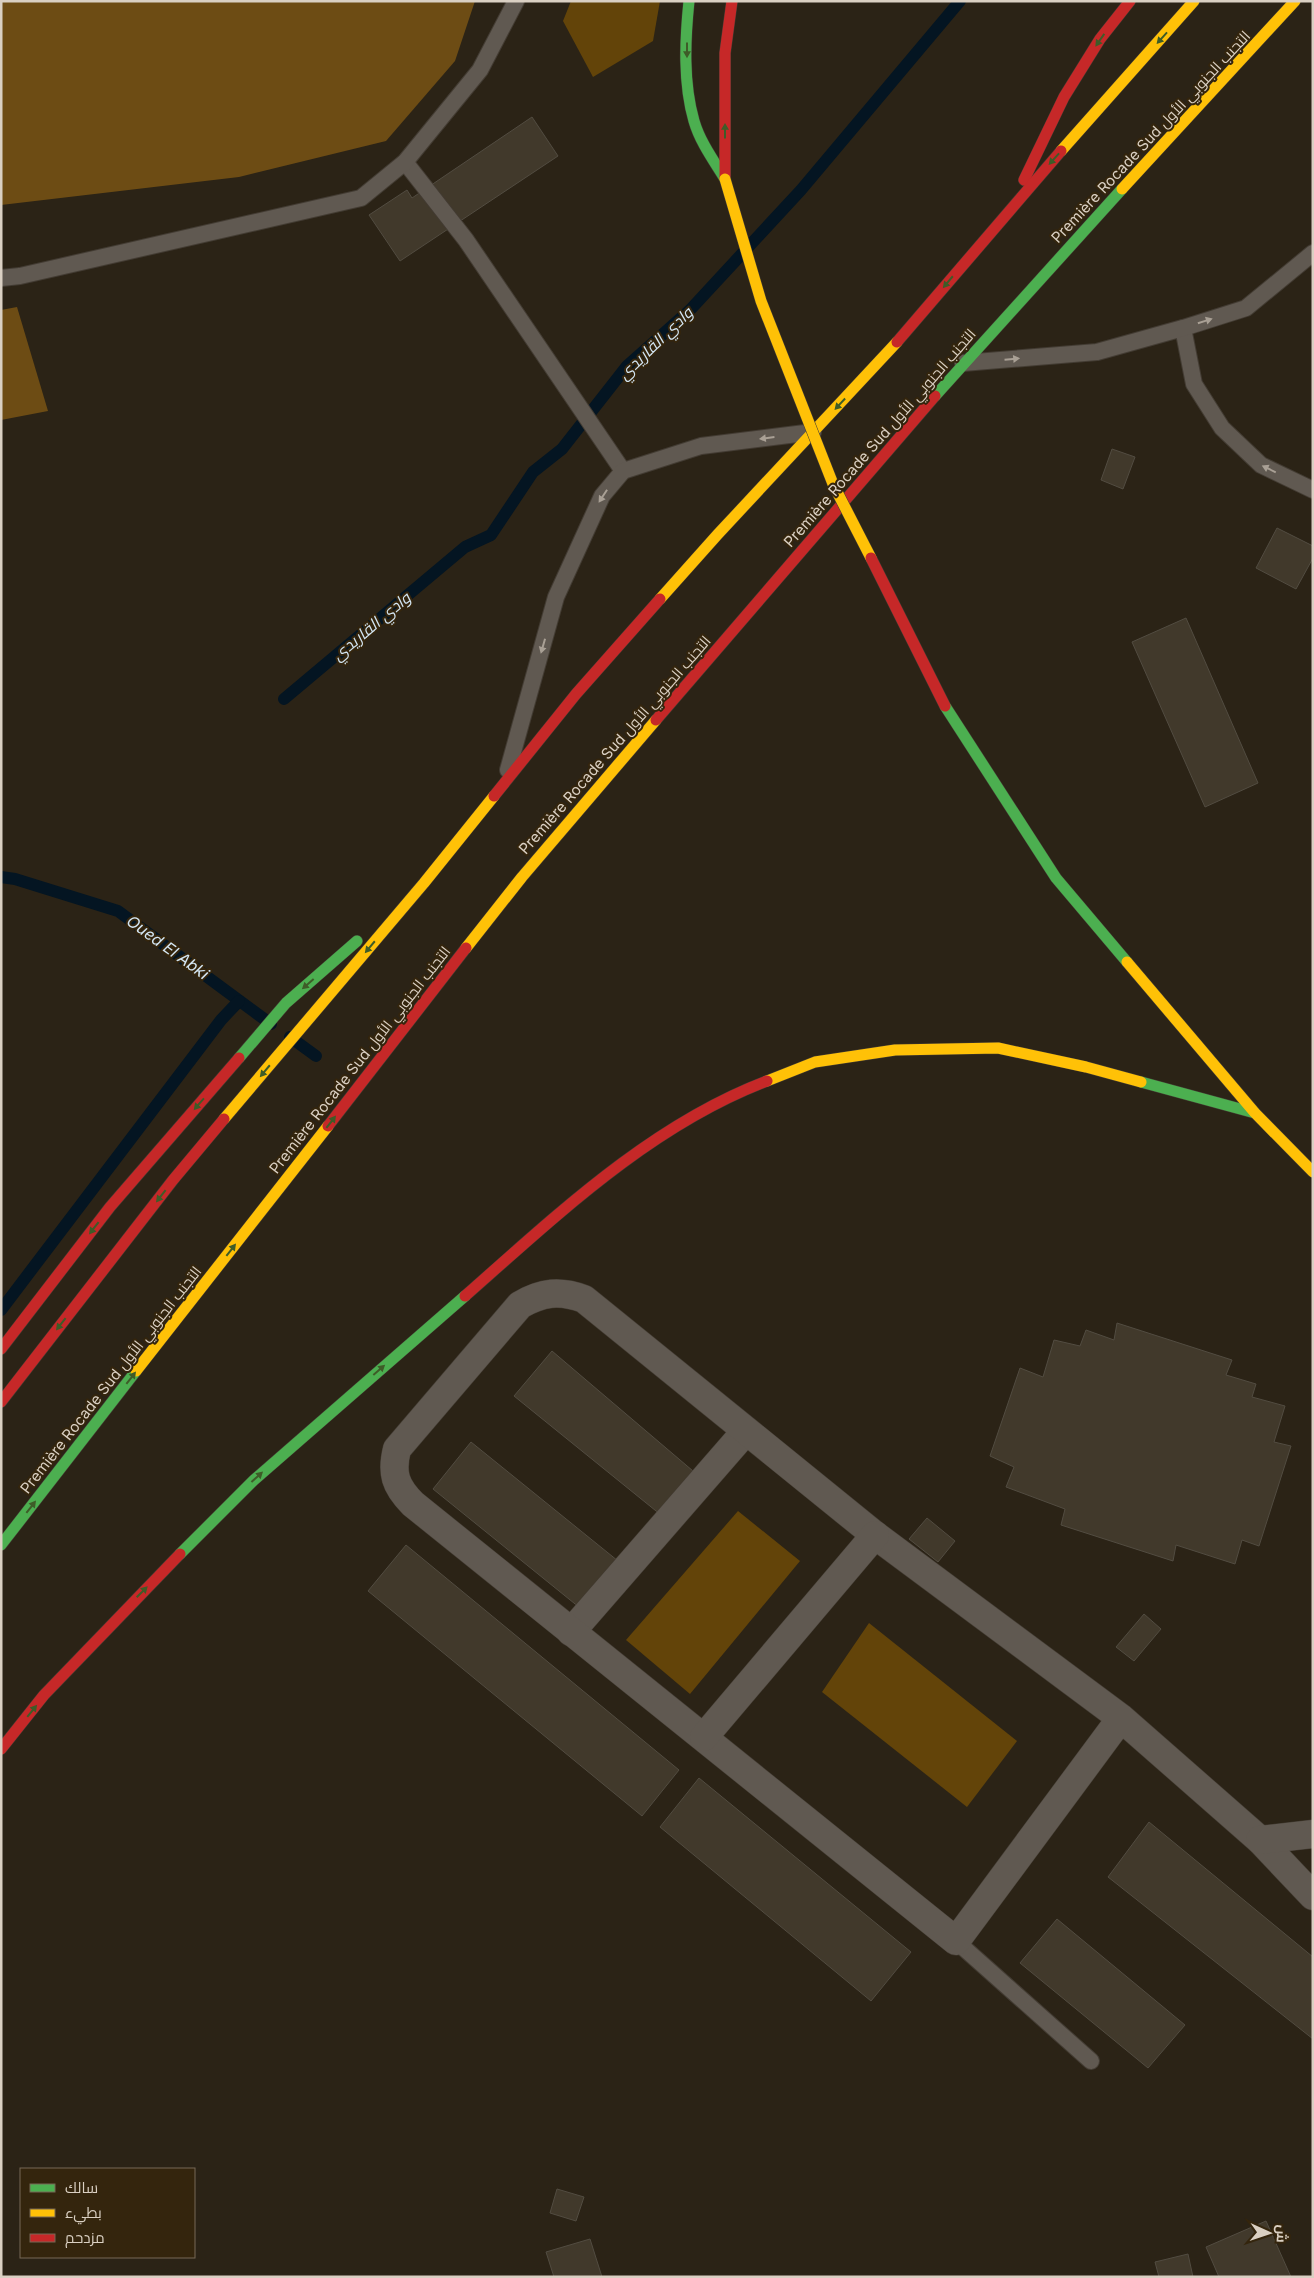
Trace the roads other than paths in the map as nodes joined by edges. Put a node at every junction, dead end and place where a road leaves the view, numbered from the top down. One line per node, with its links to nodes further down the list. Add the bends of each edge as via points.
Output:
1 (516, 1): 7 (lane, via 480,70)
2 (689, 1): 8 (main road, one-way to 8, via 687,63 691,107 701,138)
3 (732, 1): 8 (main road, one-way to 3, via 725,53)
4 (1130, 1): 9 (main road, one-way to 9, via 1100,39 1064,97)
5 (1194, 1): 9 (main road, one-way to 9)
6 (1295, 1): 13 (main road, Première Rocade Sud التجنب الجنوبي الأول)
7 (405, 162): 11 (lane, via 361,198); 15 (lane, via 466,240)
8 (725, 180): 19 (main road, bridge, via 761,301 833,484 945,706 1056,878)
9 (1009, 210): 14 (main road, one-way to 14, via 898,341)
10 (1313, 252): 12 (lane, one-way to 10, via 1246,308)
11 (1, 278)
12 (1183, 328): 13 (lane, one-way to 12, via 1097,352); 16 (lane, one-way to 12, via 1261,465 1222,428 1194,384)
13 (963, 364): 25 (main road, Première Rocade Sud التجنب الجنوبي الأول, one-way to 13, via 522,877)
14 (815, 432): 15 (lane, one-way to 15, via 701,446); 17 (main road, via 718,534 576,694)
15 (623, 471): 17 (lane, one-way to 17, via 602,496 556,597)
16 (1313, 490)
17 (504, 783): 18 (main road)
18 (424, 883): 21 (main road, one-way to 21, via 286,1003 110,1207); 22 (main road, one-way to 22, via 173,1180)
19 (1255, 1113): 20 (main road); 29 (main road, one-way to 19, via 44,1695 254,1480 545,1225 643,1147 737,1092 815,1062 895,1050 998,1048)
20 (1313, 1172)
21 (1, 1349)
22 (1, 1402)
23 (745, 1432): 24 (street); 26 (street); 26 (street, via 584,1299 568,1293 551,1292 534,1296 520,1305 397,1449 393,1464 395,1479 402,1493)
24 (875, 1535): 27 (street); 28 (street)
25 (1, 1545)
26 (571, 1632): 28 (street)
27 (1121, 1718): 31 (street); 33 (street)
28 (704, 1737): 33 (street)
29 (1, 1749)
30 (1313, 1834): 31 (street)
31 (1260, 1840): 32 (street)
32 (1313, 1896)
33 (956, 1941): 34 (lane)
34 (1090, 2061)

